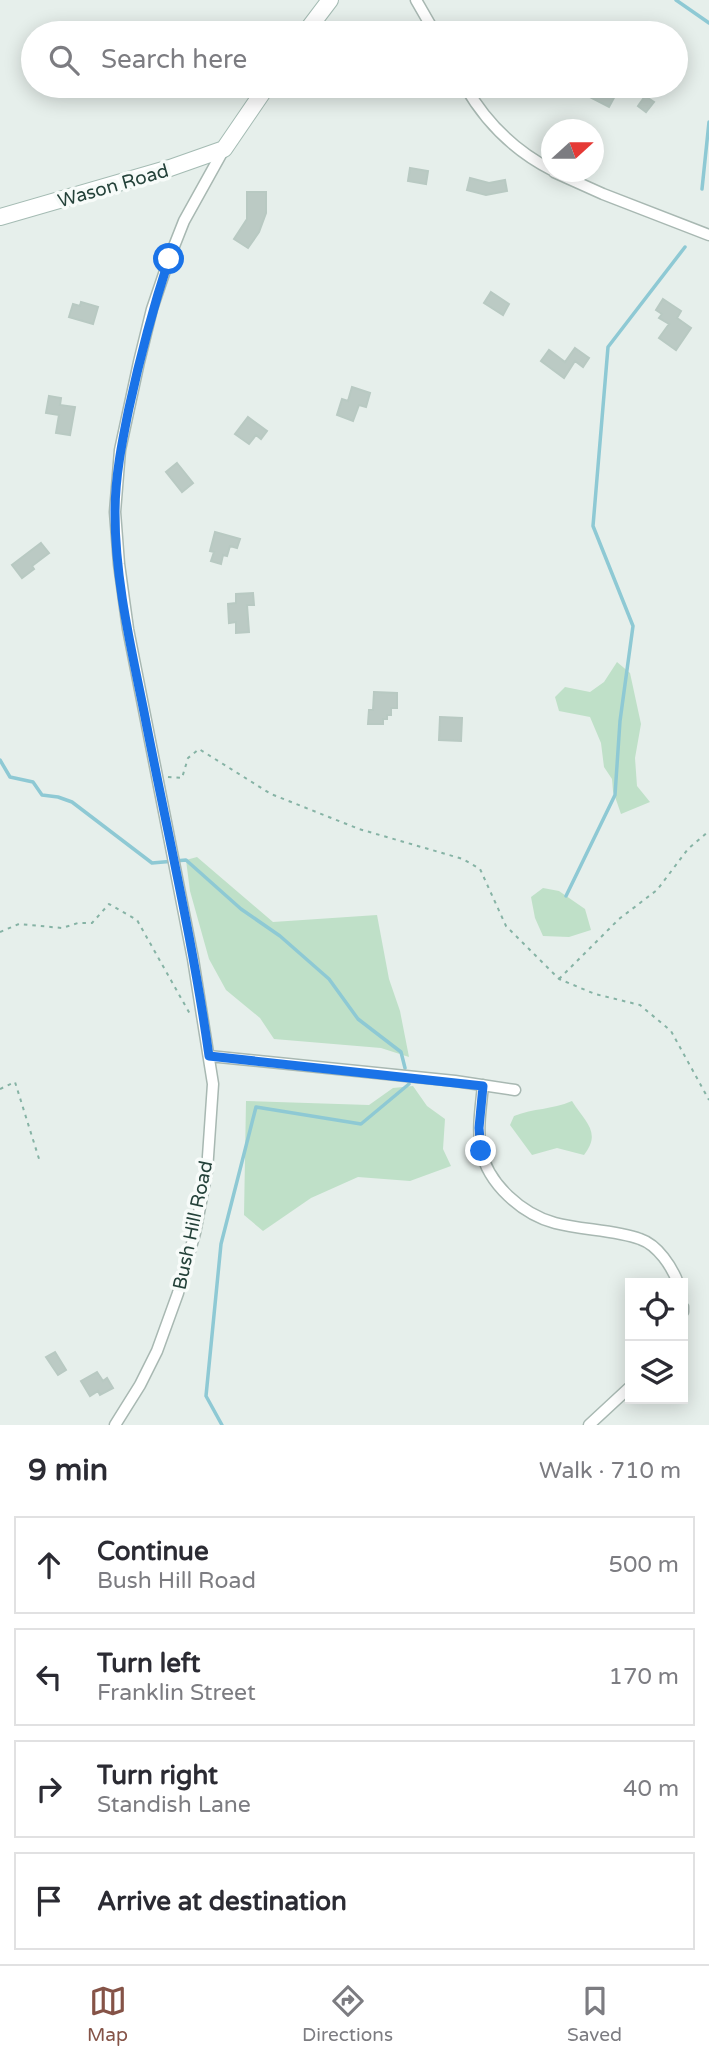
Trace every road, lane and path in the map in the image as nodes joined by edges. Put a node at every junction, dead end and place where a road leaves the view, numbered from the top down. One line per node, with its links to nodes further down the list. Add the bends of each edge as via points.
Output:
1 (330, 0): 3 (street)
2 (416, 0): 4 (street)
3 (314, 21)
4 (428, 21)
5 (259, 98): 7 (street, Bush Hill Road)
6 (473, 98): 8 (street, via 504,137)
7 (224, 149): 10 (street, Wason Road); 12 (street, Bush Hill Road, via 184,221 169,259 142,349 120,450 115,512 119,564)
8 (541, 164)
9 (577, 182): 11 (street)
10 (0, 217)
11 (709, 235)
12 (157, 777): 15 (path, via 182,778 187,758 199,749 271,794 359,829 463,859 480,869 506,926); 17 (street, Bush Hill Road)
13 (709, 831): 15 (path, via 688,849 657,890 619,919)
14 (0, 932): 16 (path, via 19,924 62,928 92,923 109,905 137,920)
15 (559, 979): 21 (path, via 640,1005 671,1031)
16 (194, 1021)
17 (209, 1056): 18 (street); 25 (street, Bush Hill Road, via 213,1084 207,1171 195,1233 157,1351)
18 (483, 1086): 20 (street); 23 (street, via 481,1151 507,1197 552,1222 641,1239 654,1248)
19 (0, 1089): 22 (path, via 15,1082)
20 (515, 1090)
21 (709, 1100)
22 (40, 1162)
23 (676, 1278)
24 (625, 1392): 26 (street)
25 (115, 1425)
26 (589, 1425)

